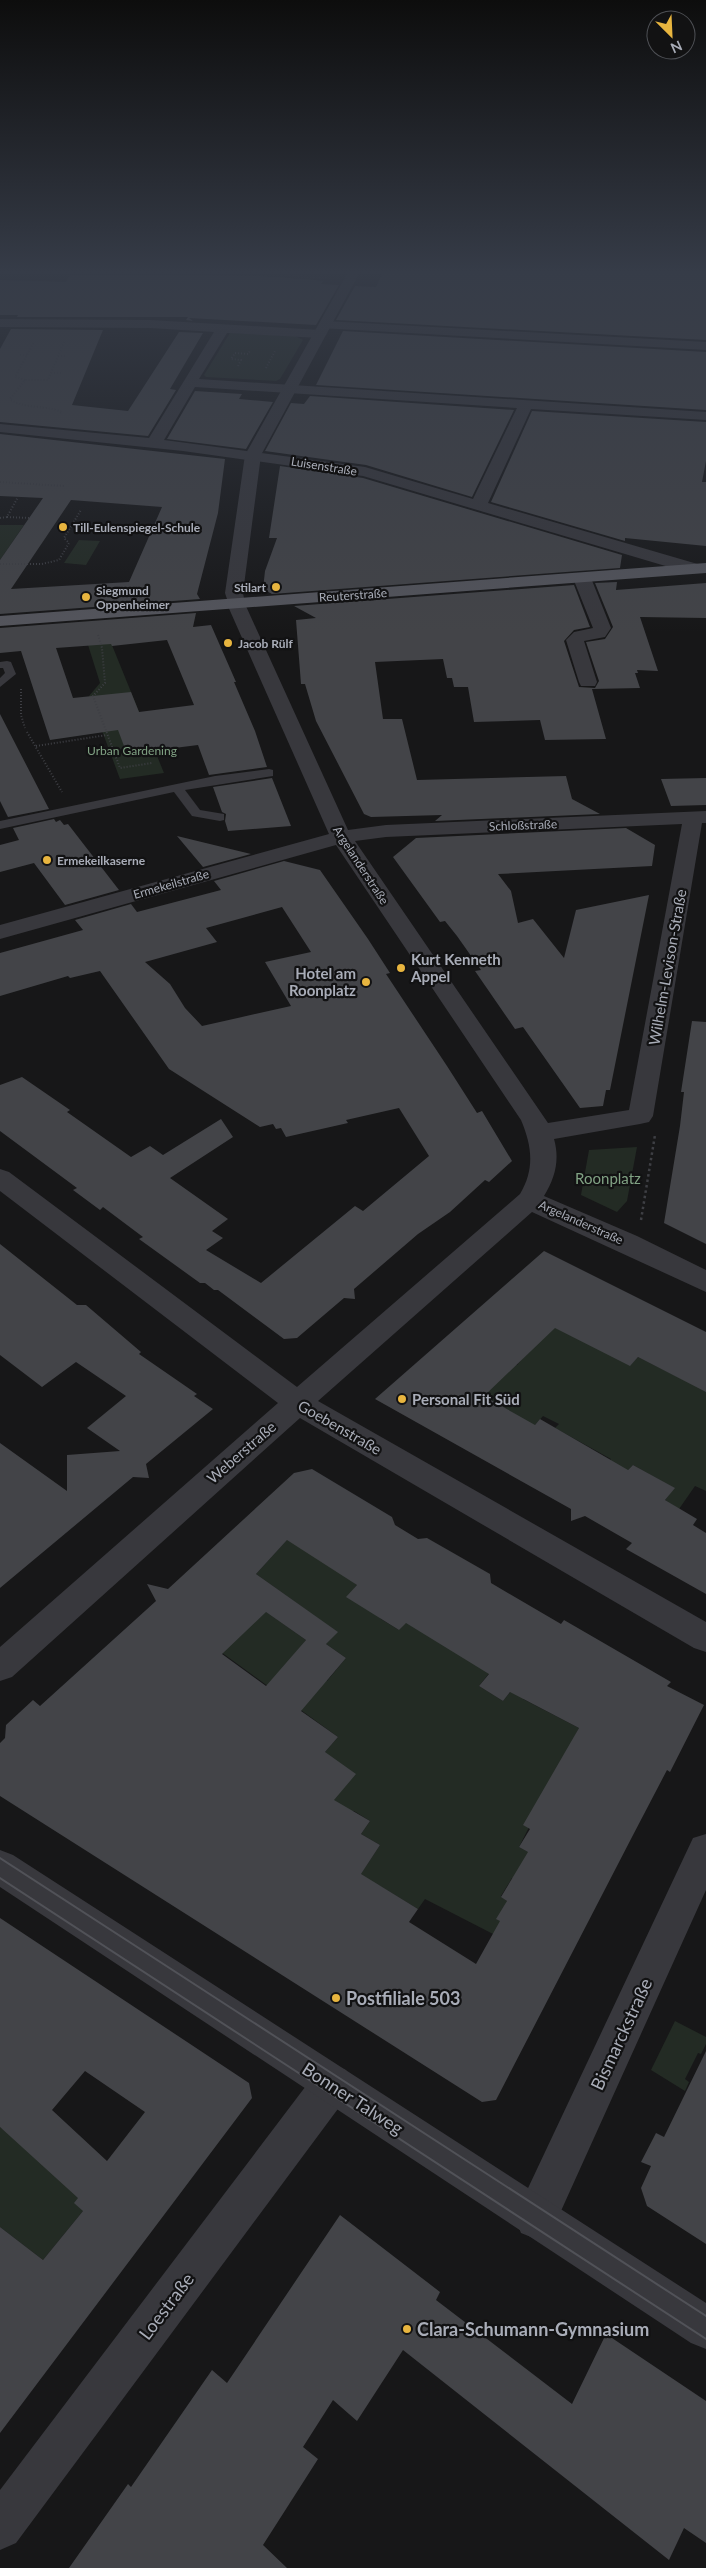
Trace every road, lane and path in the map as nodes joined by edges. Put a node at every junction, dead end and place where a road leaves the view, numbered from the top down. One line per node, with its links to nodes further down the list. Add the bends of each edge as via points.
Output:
1 (17, 392): 7 (path, via 10,401 55,408 62,412)
2 (186, 392): 9 (street)
3 (288, 392): 10 (street, Argelanderstraße)
4 (332, 392): 5 (street)
5 (526, 405): 6 (street); 14 (street)
6 (706, 416)
7 (57, 418)
8 (0, 428): 9 (street, Luisenstraße)
9 (154, 443): 10 (street, Luisenstraße)
10 (253, 455): 14 (street, Luisenstraße, via 365,472); 24 (street, Argelanderstraße, via 235,586)
11 (0, 482): 12 (path)
12 (64, 486)
13 (18, 497): 16 (path)
14 (479, 504): 19 (street, Luisenstraße)
15 (82, 510): 20 (path, via 64,538 69,543 59,560 42,564)
16 (7, 517): 17 (path); 18 (path)
17 (0, 518)
18 (29, 518)
19 (638, 553): 21 (street, Luisenstraße); 22 (street, via 639,561)
20 (0, 564)
21 (700, 569): 22 (main road, Reuterstraße)
22 (624, 574): 23 (main road, Reuterstraße)
23 (582, 578): 24 (main road, Reuterstraße); 29 (street, via 602,628 576,640)
24 (236, 604): 25 (main road, Reuterstraße); 42 (street, Argelanderstraße)
25 (93, 615): 26 (main road, Reuterstraße); 33 (path, via 104,653 101,669 105,683 93,696)
26 (0, 621)
27 (0, 664): 28 (lane, via 7,664)
28 (10, 674): 30 (lane); 31 (path, via 21,688 21,715)
29 (588, 682)
30 (0, 684)
31 (25, 728)
32 (27, 732): 34 (path)
33 (107, 735): 34 (path); 35 (path, via 120,768)
34 (35, 746): 38 (path)
35 (152, 763)
36 (269, 773): 37 (lane)
37 (177, 788): 38 (lane); 39 (lane, via 196,813)
38 (72, 810): 41 (lane)
39 (220, 817)
40 (699, 817): 42 (street, Schloßstraße, via 386,831); 44 (street, Wilhelm-Levison-Straße)
41 (0, 825)
42 (341, 837): 43 (street, Ermekeilstraße); 45 (street, Argelanderstraße)
43 (0, 932)
44 (640, 1116): 45 (street); 48 (path, via 656,1132 640,1230)
45 (540, 1133): 47 (street, Argelanderstraße, via 544,1173)
46 (0, 1178): 50 (street, Goebenstraße)
47 (529, 1200): 48 (street, Argelanderstraße); 50 (street, Weberstraße)
48 (626, 1243): 49 (street, Argelanderstraße)
49 (706, 1282)
50 (298, 1403): 51 (street, Goebenstraße); 52 (street, Weberstraße)
51 (706, 1638)
52 (0, 1666)
53 (706, 1850): 56 (street, Bismarckstraße)
54 (0, 1867): 55 (street, Bonner Talweg)
55 (332, 2084): 56 (street, Bonner Talweg); 58 (street, Loestraße)
56 (536, 2218): 57 (street, Bonner Talweg)
57 (706, 2328)
58 (0, 2527)

